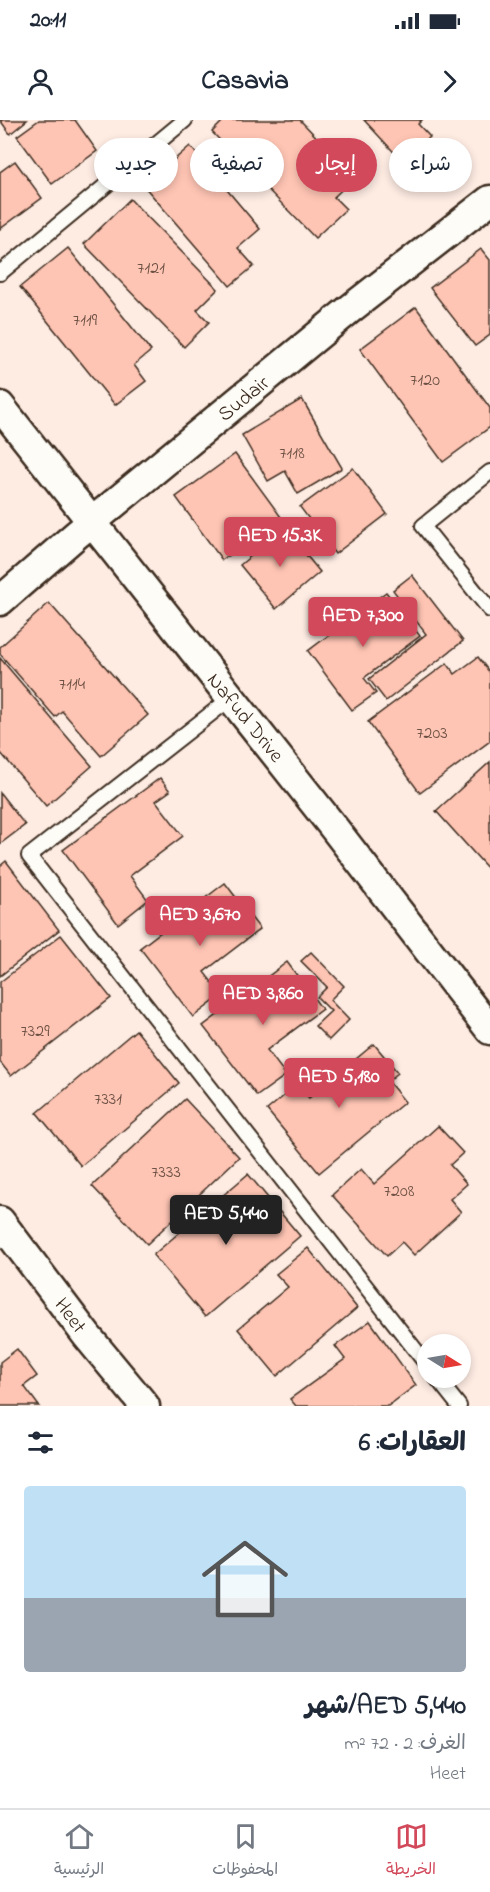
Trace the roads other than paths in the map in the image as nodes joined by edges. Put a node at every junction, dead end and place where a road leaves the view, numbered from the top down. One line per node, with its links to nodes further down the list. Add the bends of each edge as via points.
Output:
1 (185, 120): 3 (lane)
2 (490, 200): 6 (street, Sudair, via 350,309)
3 (0, 273)
4 (0, 406): 6 (street, Nafud Drive)
5 (490, 472): 8 (lane, via 423,526)
6 (91, 522): 7 (street, Sudair); 9 (street, Nafud Drive)
7 (0, 601)
8 (490, 610)
9 (231, 698): 10 (street, Nafud Drive); 12 (lane, via 29,856)
10 (490, 1030)
11 (0, 1221): 14 (street, Heet)
12 (417, 1352)
13 (445, 1388): 15 (lane)
14 (145, 1406)
15 (459, 1406)

